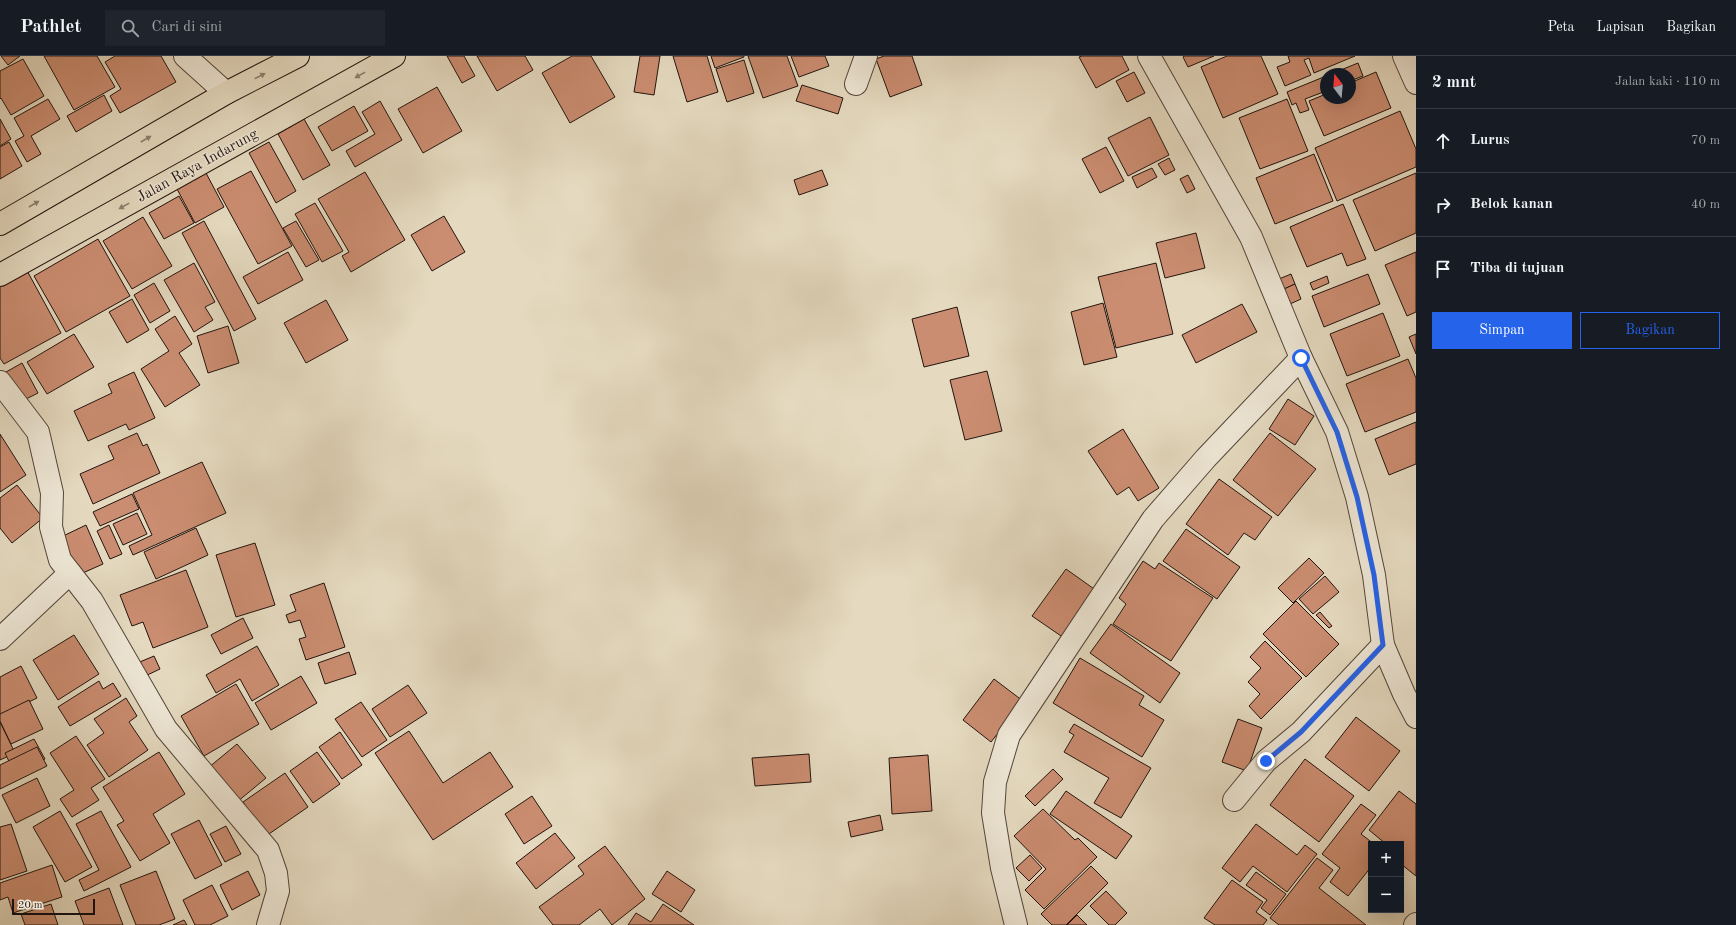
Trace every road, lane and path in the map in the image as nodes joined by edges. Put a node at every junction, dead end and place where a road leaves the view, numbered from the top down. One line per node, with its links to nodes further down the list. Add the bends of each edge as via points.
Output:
1 (185, 56): 9 (street)
2 (298, 56): 9 (highway, one-way to 2)
3 (394, 56): 11 (highway, Jalan Raya Indarung, one-way to 11)
4 (866, 56): 8 (street)
5 (1149, 56): 12 (street, via 1251,237)
6 (1404, 56): 7 (street)
7 (1416, 83)
8 (856, 84)
9 (226, 93): 10 (highway, one-way to 9)
10 (0, 224)
11 (0, 275)
12 (1301, 358): 16 (street, via 1337,432 1357,497 1374,575); 20 (street, via 1206,458 1153,519 1010,735 995,782 993,813 1002,868)
13 (0, 382): 14 (street, via 38,432 52,493 51,527 60,560)
14 (70, 573): 15 (street); 19 (street, via 92,601 166,729 268,850 276,873 278,892)
15 (0, 639)
16 (1383, 645): 17 (street); 18 (street, via 1301,732 1266,761)
17 (1416, 717)
18 (1234, 800)
19 (268, 925)
20 (1016, 925)

